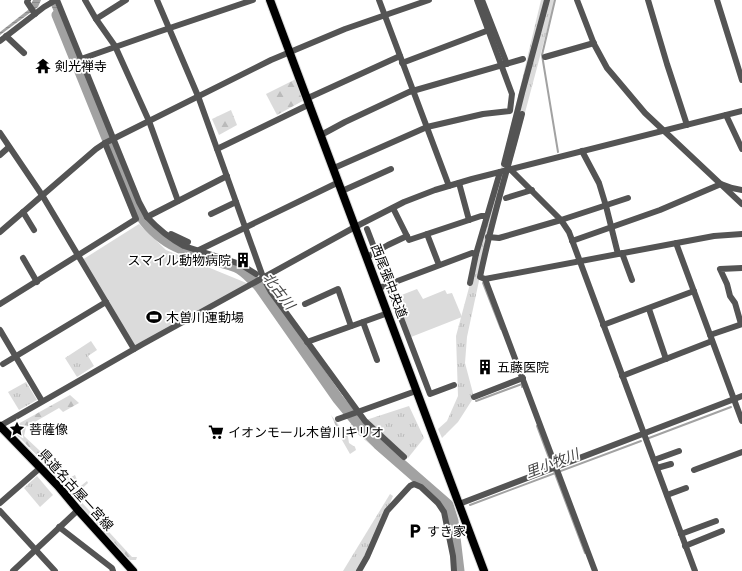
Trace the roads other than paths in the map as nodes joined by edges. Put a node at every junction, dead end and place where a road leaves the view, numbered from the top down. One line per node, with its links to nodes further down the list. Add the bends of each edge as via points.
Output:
1 (85, 0): 19 (street)
2 (126, 0): 19 (street)
3 (157, 0): 20 (street)
4 (252, 0): 20 (street)
5 (270, 0): 26 (main road, 西尾張中央道)
6 (379, 0): 18 (street)
7 (429, 0): 15 (street)
8 (477, 0): 21 (street)
9 (482, 0): 33 (street)
10 (548, 0): 54 (street, via 522,93)
11 (577, 0): 24 (street)
12 (648, 0): 42 (street)
13 (717, 0): 34 (street)
14 (55, 1): 17 (street); 30 (street)
15 (420, 1): 18 (street)
16 (28, 2): 17 (street)
17 (34, 12): 22 (street)
18 (385, 15): 26 (street); 28 (street)
19 (96, 19): 25 (street)
20 (170, 28): 25 (street); 36 (street)
21 (488, 30): 32 (street); 33 (street)
22 (6, 36): 23 (street); 27 (street)
23 (0, 41)
24 (594, 43): 29 (street); 44 (street, via 607,68 644,113)
25 (115, 46): 30 (street); 41 (street)
26 (290, 52): 36 (street); 37 (main road, 西尾張中央道)
27 (24, 53)
28 (400, 56): 32 (street); 37 (street)
29 (545, 57)
30 (81, 59): 47 (street)
31 (523, 59): 33 (street)
32 (402, 62): 35 (street)
33 (504, 65): 35 (street); 43 (street, via 512,94 510,111 483,114)
34 (742, 80)
35 (413, 91): 43 (street); 46 (street)
36 (198, 96): 41 (street); 49 (street)
37 (309, 101): 46 (main road, 西尾張中央道); 49 (street)
38 (742, 111): 40 (street)
39 (522, 114): 54 (street)
40 (726, 115): 42 (street); 50 (street)
41 (148, 121): 47 (street); 68 (street)
42 (687, 125): 44 (street)
43 (427, 127): 53 (street); 61 (street)
44 (663, 131): 51 (street); 60 (street)
45 (0, 133): 48 (street)
46 (321, 135): 53 (main road, 西尾張中央道)
47 (109, 140): 65 (street); 75 (street, via 139,202); 96 (street, via 136,220)
48 (9, 147): 52 (street); 65 (street)
49 (217, 149): 57 (street)
50 (742, 149)
51 (582, 151): 54 (street); 71 (street, via 599,183)
52 (0, 155)
53 (334, 168): 58 (main road, 西尾張中央道)
54 (507, 168): 56 (street); 62 (street); 88 (street)
55 (390, 169): 64 (street)
56 (500, 172): 59 (street); 76 (street)
57 (227, 176): 68 (street); 69 (street)
58 (339, 182): 64 (main road, 西尾張中央道); 81 (street)
59 (459, 183): 61 (street); 77 (street)
60 (721, 184): 63 (street); 70 (street); 80 (street)
61 (449, 186): 72 (street)
62 (532, 190): 66 (street); 78 (street)
63 (742, 190)
64 (342, 191): 79 (main road, 西尾張中央道)
65 (42, 195): 73 (street); 96 (street)
66 (506, 198)
67 (628, 198): 71 (street)
68 (178, 202): 75 (street)
69 (236, 202): 74 (street); 81 (street)
70 (742, 204)
71 (606, 206): 78 (street); 80 (street)
72 (393, 208): 79 (street); 87 (street)
73 (23, 212): 83 (street); 84 (street)
74 (211, 214)
75 (149, 216): 90 (street, via 164,229); 92 (street, via 157,228 175,241)
76 (486, 216): 77 (street); 94 (street)
77 (470, 220): 85 (street)
78 (561, 220): 88 (street, via 499,238); 89 (street)
79 (355, 227): 97 (main road, 西尾張中央道); 103 (street)
80 (612, 227): 89 (street); 95 (street)
81 (246, 228): 92 (street); 103 (street)
82 (367, 229): 93 (street)
83 (34, 230)
84 (0, 232)
85 (427, 234): 87 (street, via 409,240); 100 (street)
86 (742, 234): 91 (street, via 714,236)
87 (407, 236): 93 (street)
88 (488, 237): 104 (street, via 480,277)
89 (572, 241): 99 (street)
90 (188, 242)
91 (676, 244): 95 (street); 110 (street)
92 (199, 250): 102 (street, via 240,264)
93 (376, 252): 97 (street); 108 (street)
94 (476, 254): 100 (street, via 472,253); 107 (street)
95 (620, 254): 99 (street); 105 (street)
96 (79, 256): 106 (street); 111 (street)
97 (367, 257): 109 (main road, 西尾張中央道)
98 (23, 258): 106 (street)
99 (580, 261): 104 (street); 118 (street)
100 (439, 265): 108 (street)
101 (742, 268): 117 (street, via 720,270)
102 (256, 274)
103 (263, 277): 124 (street); 125 (street)
104 (485, 279): 131 (street)
105 (632, 280)
106 (37, 282): 112 (street)
107 (470, 283)
108 (388, 284): 109 (street); 120 (street)
109 (379, 288): 115 (main road, 西尾張中央道)
110 (694, 291): 114 (street); 123 (street)
111 (106, 302): 125 (street); 126 (street)
112 (0, 304)
113 (305, 304): 119 (street, via 338,290)
114 (648, 309): 118 (street); 127 (street)
115 (388, 313): 116 (street); 122 (main road, 西尾張中央道)
116 (363, 322): 119 (street); 128 (street)
117 (742, 324): 123 (street)
118 (603, 325): 130 (street)
119 (351, 326): 124 (street)
120 (404, 326): 122 (street); 132 (street, via 430,394)
121 (0, 330): 126 (street)
122 (395, 330): 133 (main road, 西尾張中央道)
123 (711, 338): 127 (street); 136 (street)
124 (307, 342): 138 (street)
125 (134, 349): 137 (street)
126 (15, 357): 129 (street); 137 (street)
127 (666, 359): 130 (street)
128 (377, 360)
129 (4, 364)
130 (622, 376): 142 (street)
131 (523, 378): 135 (street); 150 (street)
132 (454, 385)
133 (416, 391): 138 (street); 155 (main road, 西尾張中央道)
134 (742, 396): 136 (street)
135 (474, 397)
136 (734, 399): 140 (street); 142 (street)
137 (42, 401): 141 (street)
138 (356, 412): 139 (street); 145 (street)
139 (338, 419)
140 (742, 421)
141 (0, 426): 148 (main road, 県道名古屋一宮線)
142 (644, 433): 146 (street); 150 (street)
143 (679, 451): 146 (street)
144 (742, 452): 151 (street)
145 (404, 457)
146 (654, 460): 149 (street)
147 (671, 464): 149 (street)
148 (40, 468): 154 (street); 156 (main road, 県道名古屋一宮線)
149 (657, 468): 153 (street)
150 (557, 470): 155 (street); 173 (street)
151 (694, 470)
152 (686, 488): 153 (street)
153 (667, 495): 163 (street)
154 (0, 503)
155 (459, 504): 160 (main road, 西尾張中央道)
156 (78, 510): 159 (street); 169 (main road, 県道名古屋一宮線)
157 (0, 511): 165 (street)
158 (716, 521): 163 (street)
159 (59, 527): 165 (street); 168 (street)
160 (464, 528): 162 (street); 172 (main road, 西尾張中央道)
161 (722, 532): 164 (street)
162 (449, 534): 170 (street, via 441,507 421,487 414,484 387,511); 171 (street)
163 (681, 534): 164 (street)
164 (685, 546): 174 (street)
165 (36, 550): 166 (street); 167 (street)
166 (13, 571)
167 (55, 571)
168 (113, 571)
169 (133, 571)
170 (359, 571)
171 (454, 571)
172 (484, 571)
173 (595, 571)
174 (695, 571)

